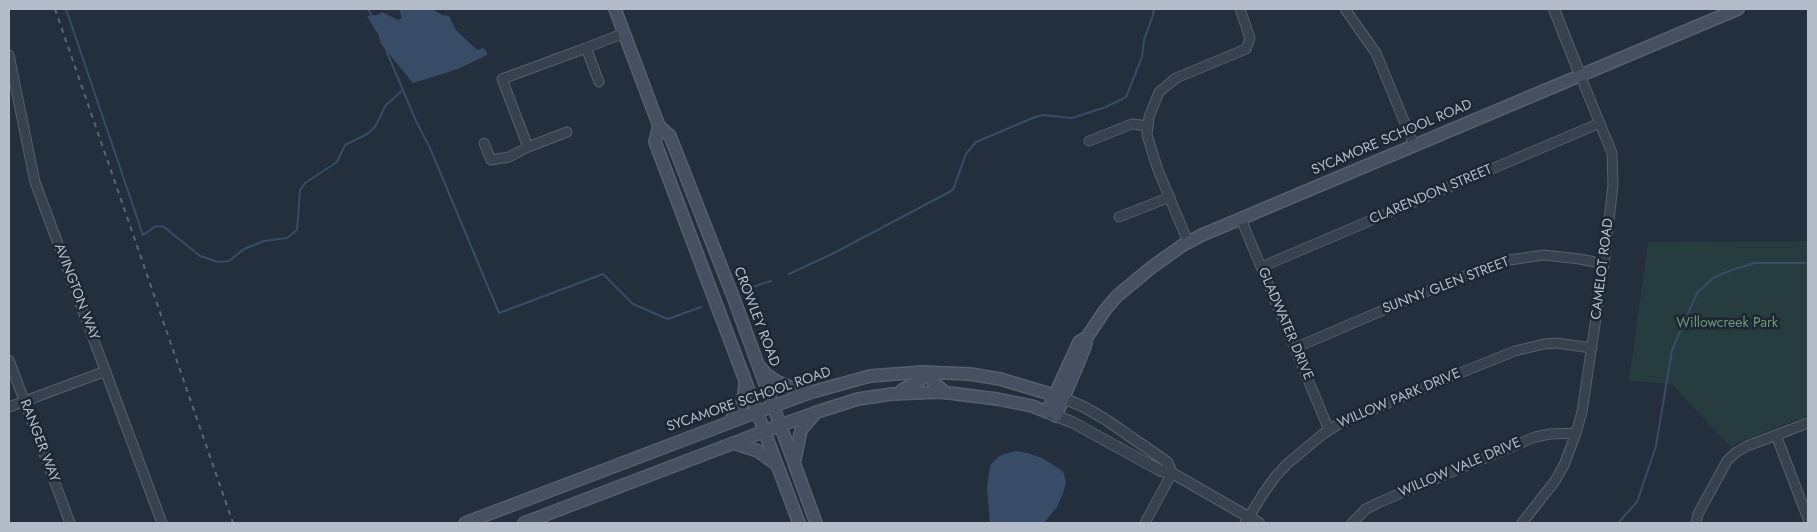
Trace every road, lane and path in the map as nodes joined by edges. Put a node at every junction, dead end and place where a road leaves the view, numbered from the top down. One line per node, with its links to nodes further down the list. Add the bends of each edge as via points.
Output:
1 (615, 9): 6 (main road, CROWLEY ROAD)
2 (1240, 9): 15 (street, via 1250,38 1246,49 1176,78 1159,92)
3 (1345, 9): 19 (street, via 1376,53)
4 (1554, 9): 9 (street, CAMELOT ROAD)
5 (1738, 9): 9 (main road, SYCAMORE SCHOOL ROAD)
6 (624, 33): 7 (street); 14 (main road, CROWLEY ROAD)
7 (586, 48): 10 (street); 20 (street, via 502,79)
8 (9, 55): 11 (street, AVINGTON WAY)
9 (1580, 75): 13 (street, CAMELOT ROAD); 19 (main road, SYCAMORE SCHOOL ROAD)
10 (599, 82)
11 (18, 101): 12 (street); 31 (street, AVINGTON WAY, via 36,182)
12 (9, 104)
13 (1600, 123): 25 (street, CAMELOT ROAD, via 1612,153 1613,184); 26 (street, CLARENDON STREET)
14 (659, 126): 30 (main road, CROWLEY ROAD, via 670,136); 33 (main road, CROWLEY ROAD, via 655,142)
15 (1148, 126): 17 (street, via 1132,124); 21 (street, via 1147,135)
16 (567, 132): 20 (street)
17 (1089, 141)
18 (484, 143): 20 (street, via 491,160)
19 (1414, 145): 23 (main road, SYCAMORE SCHOOL ROAD)
20 (528, 148)
21 (1170, 197): 22 (street); 24 (street)
22 (1119, 217)
23 (1241, 219): 24 (main road, SYCAMORE SCHOOL ROAD); 26 (street, GLADWATER DRIVE)
24 (1188, 242): 37 (main road, SYCAMORE SCHOOL ROAD, via 1152,267 1105,310 1087,337 1079,342)
25 (1604, 264): 27 (street, SUNNY GLEN STREET, via 1544,255 1509,260); 28 (street, CAMELOT ROAD)
26 (1261, 267): 27 (street, GLADWATER DRIVE)
27 (1295, 348): 47 (street, GLADWATER DRIVE)
28 (1592, 348): 47 (street, WILLOW PARK DRIVE, via 1556,343 1515,351); 49 (street, CAMELOT ROAD)
29 (9, 360): 38 (street, RANGER WAY)
30 (758, 365): 34 (main road, via 778,382); 39 (main road, CROWLEY ROAD)
31 (106, 371): 38 (street); 60 (street, AVINGTON WAY)
32 (927, 372): 34 (main road, SYCAMORE SCHOOL ROAD, via 870,376); 35 (main road); 36 (main road, via 918,382); 37 (main road, SYCAMORE SCHOOL ROAD, via 1000,379)
33 (746, 383): 41 (main road, CROWLEY ROAD); 44 (main road, via 741,407)
34 (812, 392): 39 (main road, SYCAMORE SCHOOL ROAD)
35 (946, 393): 36 (main road); 43 (main road, via 997,398)
36 (892, 394): 42 (main road, via 858,399)
37 (1059, 397): 43 (main road, SYCAMORE SCHOOL ROAD); 55 (street, via 1105,419 1167,462)
38 (24, 402): 40 (street); 59 (street, RANGER WAY)
39 (774, 406): 41 (main road, SYCAMORE SCHOOL ROAD); 46 (main road, CROWLEY ROAD)
40 (9, 407)
41 (757, 412): 44 (main road, SYCAMORE SCHOOL ROAD); 48 (main road, CROWLEY ROAD)
42 (817, 412): 46 (main road); 52 (main road, via 801,430)
43 (1052, 414): 55 (street, via 1161,472)
44 (728, 422): 54 (main road, SYCAMORE SCHOOL ROAD)
45 (1808, 423): 50 (street)
46 (781, 425): 48 (main road); 52 (main road, CROWLEY ROAD)
47 (1329, 430): 58 (street, WILLOW PARK DRIVE, via 1275,477)
48 (764, 431): 51 (main road); 53 (main road, CROWLEY ROAD)
49 (1576, 434): 67 (street, WILLOW VALE DRIVE, via 1535,437 1380,502); 68 (street, CAMELOT ROAD, via 1555,481)
50 (1776, 435): 57 (street); 69 (street, via 1735,452 1698,514)
51 (733, 443): 53 (main road, via 758,452); 56 (main road)
52 (794, 461): 64 (main road, CROWLEY ROAD)
53 (776, 464): 63 (main road, CROWLEY ROAD)
54 (602, 470): 56 (main road); 61 (main road, SYCAMORE SCHOOL ROAD)
55 (1172, 473): 58 (street); 65 (street)
56 (610, 490): 62 (main road)
57 (1808, 519)
58 (1247, 520): 66 (street)
59 (70, 523)
60 (162, 523)
61 (465, 523)
62 (524, 523)
63 (799, 523)
64 (816, 523)
65 (1145, 523)
66 (1259, 523)
67 (1352, 523)
68 (1522, 523)
69 (1696, 523)

